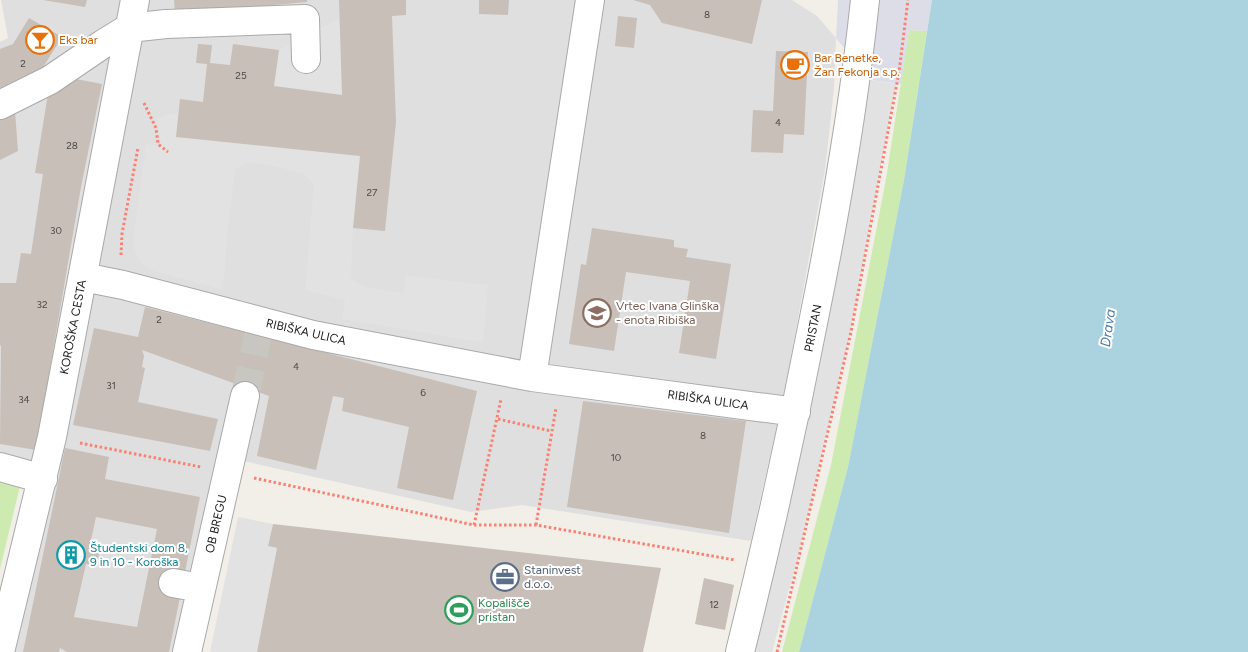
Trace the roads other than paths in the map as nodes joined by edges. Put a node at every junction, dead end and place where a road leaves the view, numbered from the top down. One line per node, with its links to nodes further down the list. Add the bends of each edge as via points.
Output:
1 (135, 0): 4 (street, KOROŠKA CESTA)
2 (590, 0): 8 (street)
3 (865, 0): 10 (street, PRISTAN, via 839,185)
4 (129, 28): 5 (street, via 305,18); 6 (street, via 50,80); 7 (street, KOROŠKA CESTA)
5 (306, 59)
6 (1, 105)
7 (84, 277): 8 (street, RIBIŠKA ULICA, via 123,285 260,326); 12 (street, KOROŠKA CESTA)
8 (519, 374): 10 (street, RIBIŠKA ULICA)
9 (245, 396): 14 (street, OB BREGU)
10 (796, 412): 17 (street, PRISTAN)
11 (0, 467): 12 (street)
12 (43, 479): 15 (street, KOROŠKA CESTA)
13 (173, 583): 14 (street)
14 (201, 588): 16 (street, OB BREGU)
15 (0, 652)
16 (187, 652)
17 (740, 652)

